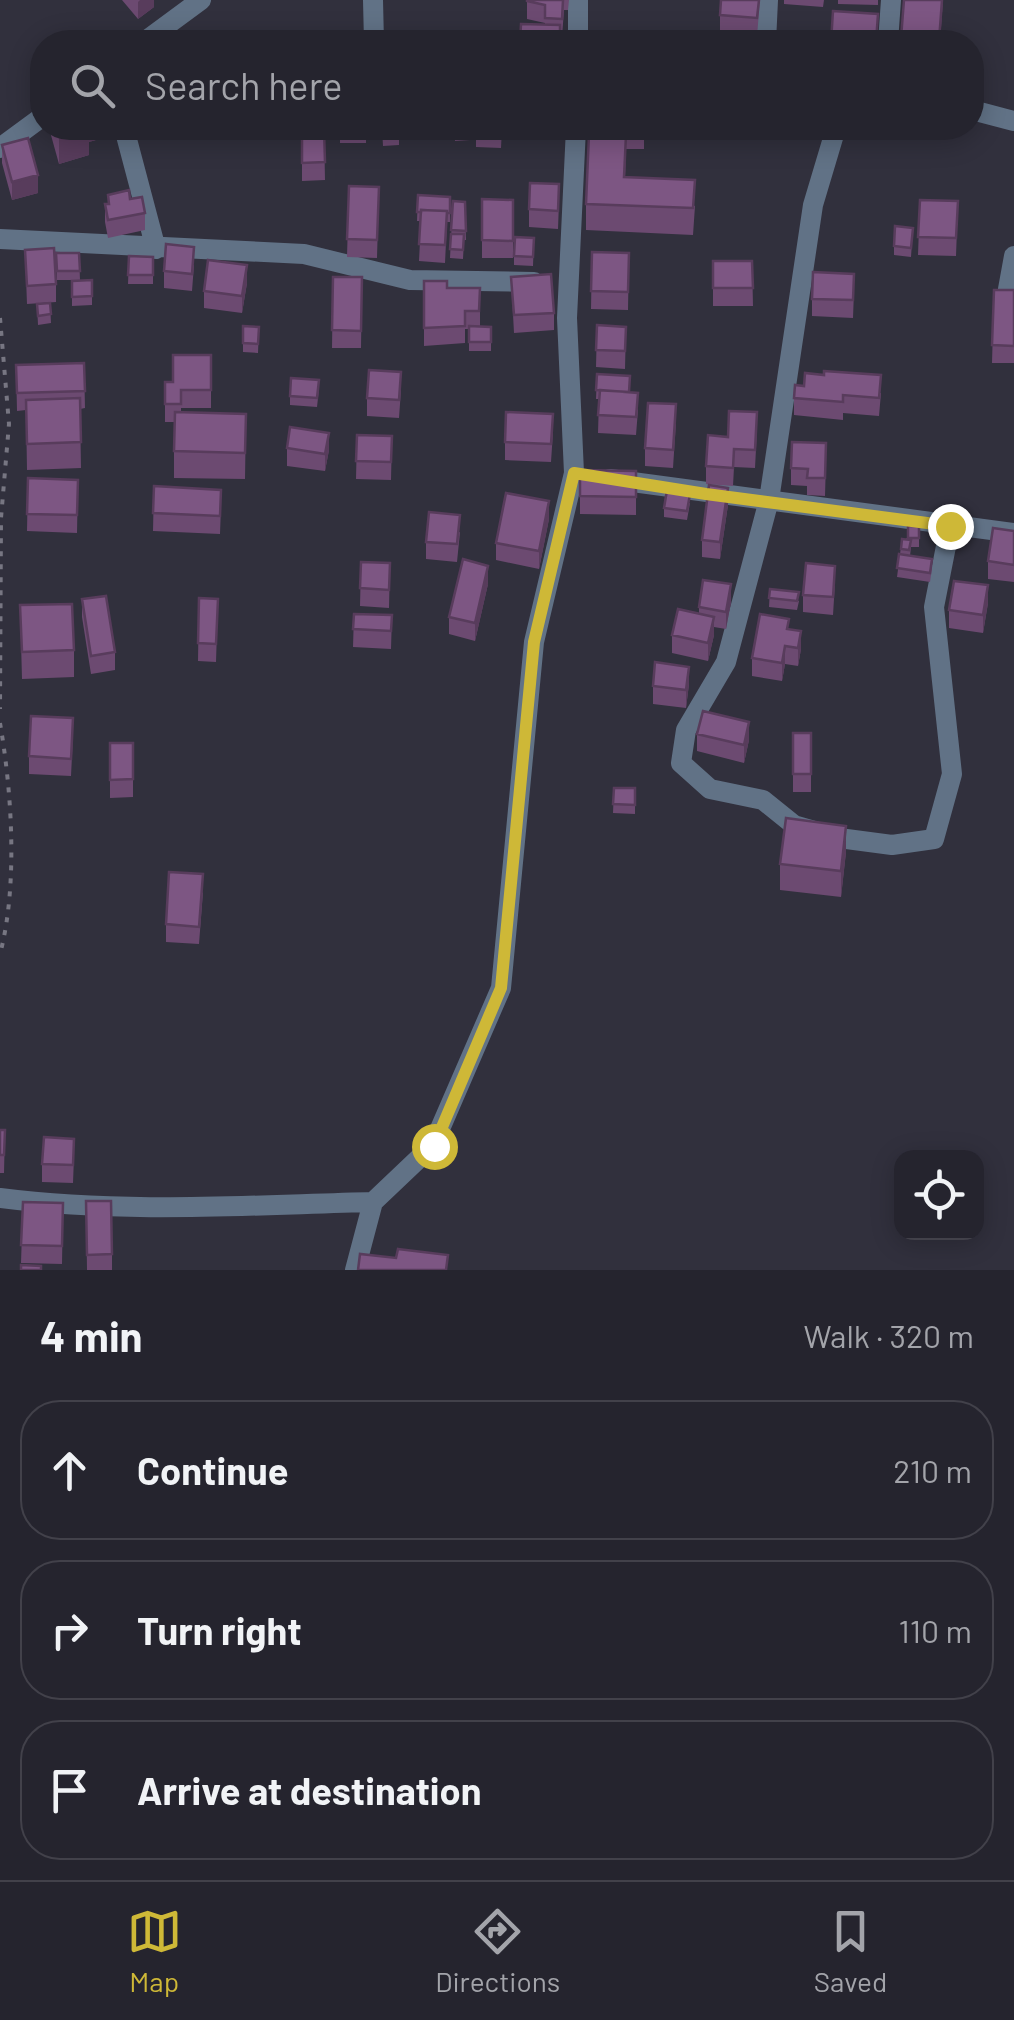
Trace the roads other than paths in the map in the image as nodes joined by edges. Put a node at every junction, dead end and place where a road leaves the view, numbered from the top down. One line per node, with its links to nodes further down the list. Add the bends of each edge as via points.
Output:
1 (202, 0): 6 (street)
2 (373, 0): 7 (street)
3 (578, 0): 8 (street)
4 (768, 0): 9 (street)
5 (891, 0): 10 (street)
6 (161, 30)
7 (374, 30)
8 (578, 30)
9 (767, 30)
10 (889, 30)
11 (984, 113): 12 (street)
12 (1014, 121)
13 (30, 126): 17 (street)
14 (127, 140): 19 (street)
15 (575, 140): 21 (street)
16 (832, 140): 24 (street, via 813,205)
17 (0, 148)
18 (0, 239): 19 (street)
19 (156, 249): 21 (street, via 304,254 410,280)
20 (1014, 256): 22 (street, via 1008,289)
21 (568, 282): 23 (street)
22 (1014, 290)
23 (574, 473): 24 (street); 28 (street, via 534,642 501,988 434,1146)
24 (769, 500): 25 (street); 25 (street, via 726,662 686,730 681,763 710,789 763,800 794,825 892,846 934,839 952,774 934,606)
25 (950, 526): 26 (street)
26 (1014, 533)
27 (0, 1198): 28 (street, via 141,1208)
28 (373, 1202): 29 (street)
29 (355, 1270)

